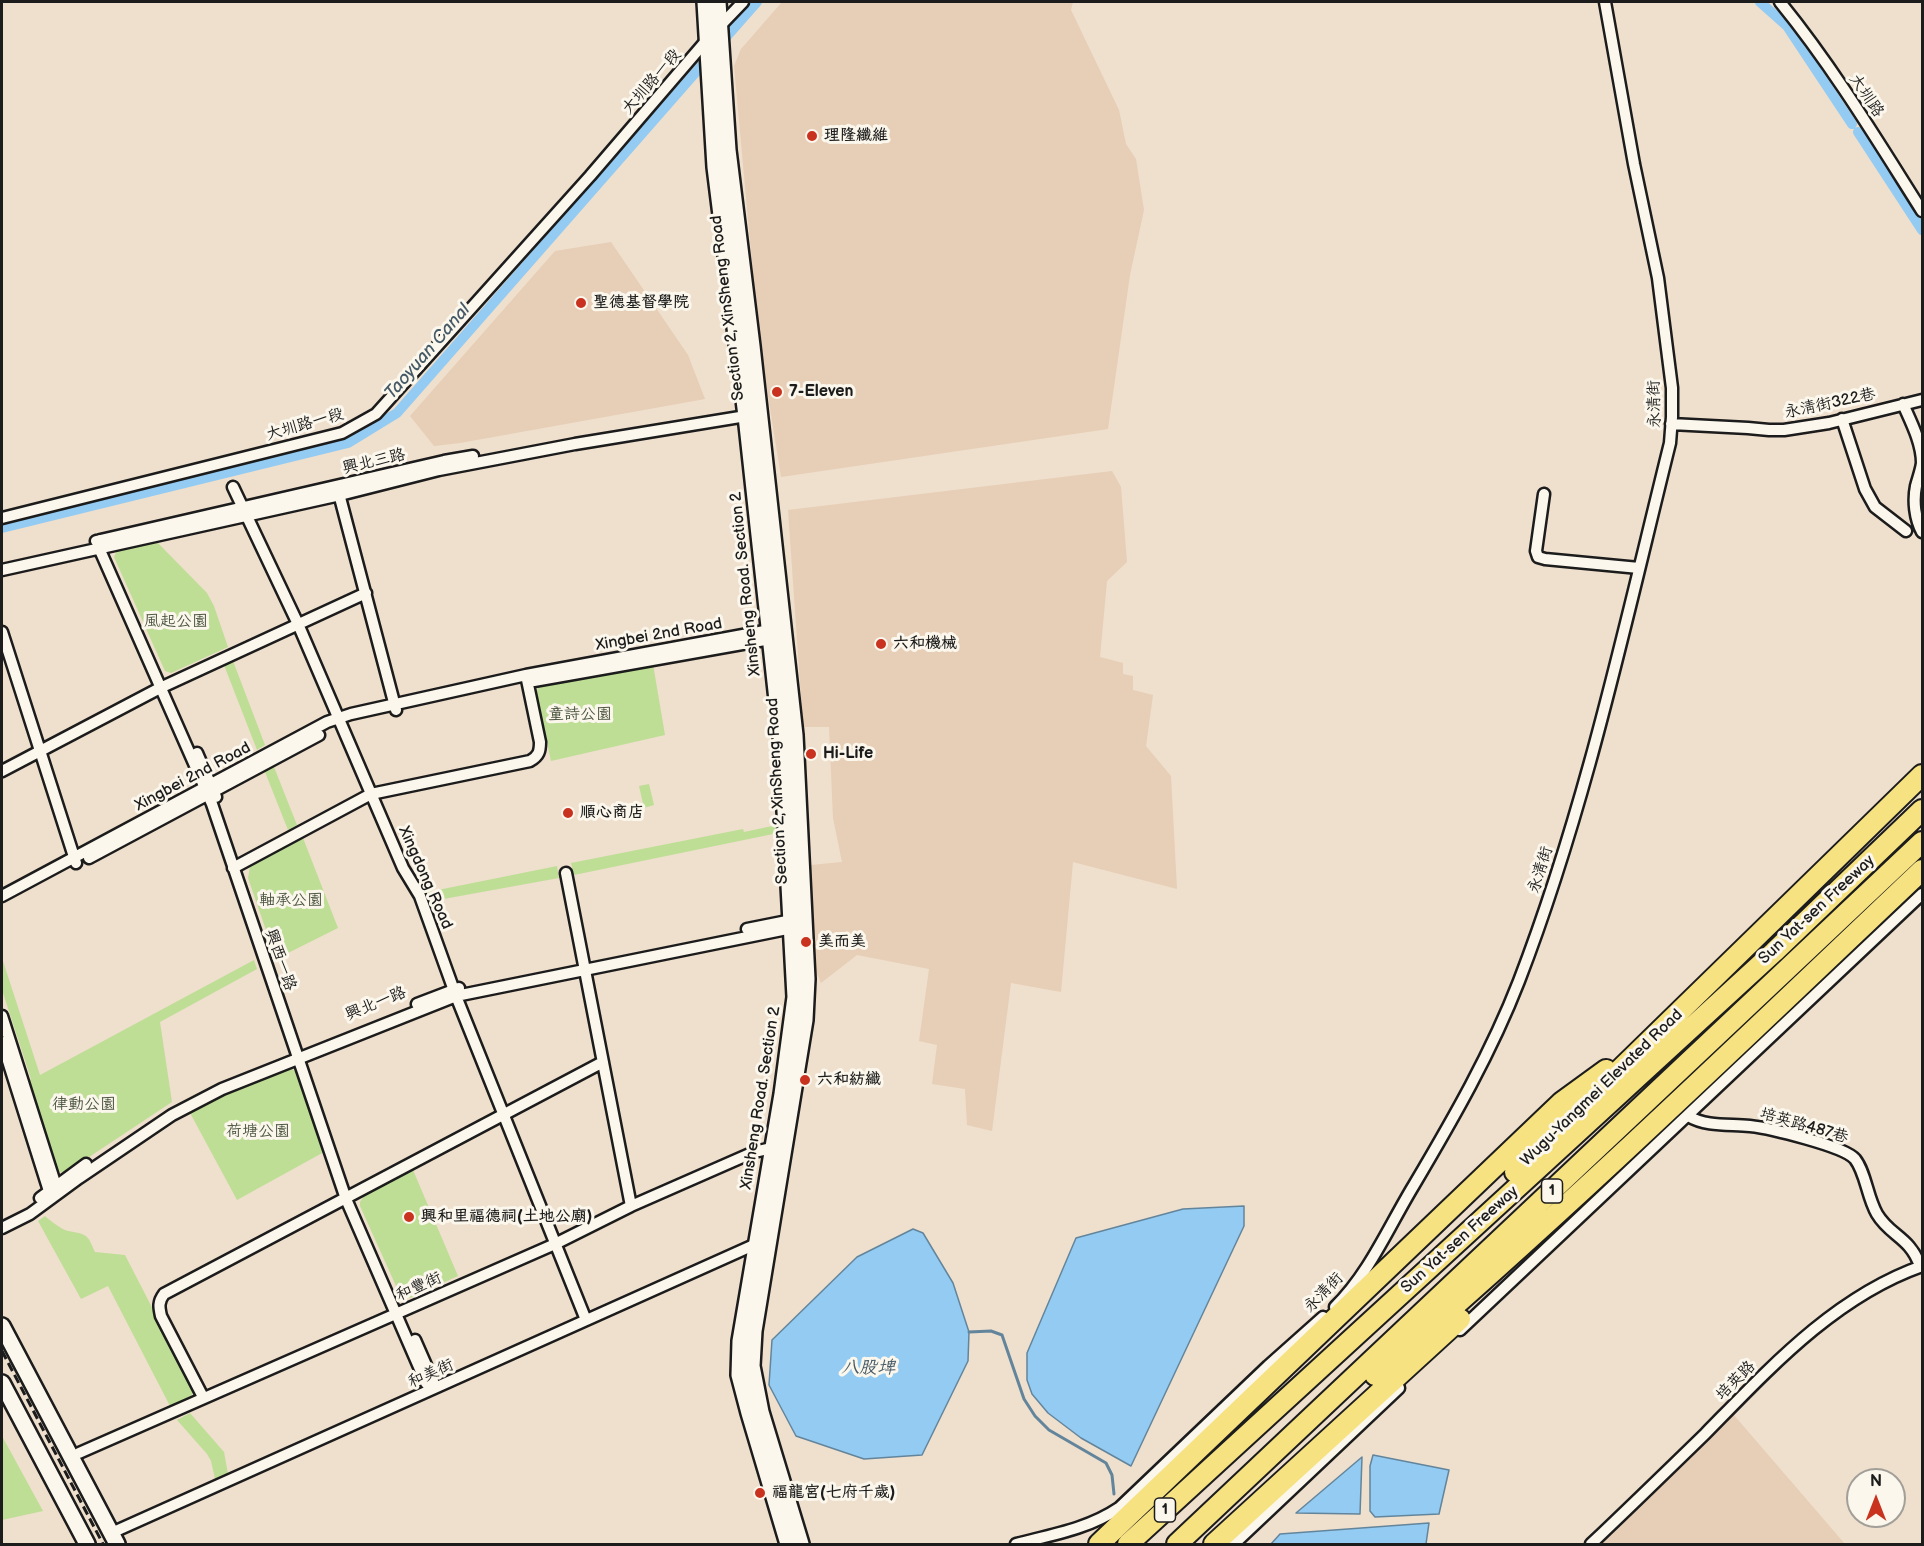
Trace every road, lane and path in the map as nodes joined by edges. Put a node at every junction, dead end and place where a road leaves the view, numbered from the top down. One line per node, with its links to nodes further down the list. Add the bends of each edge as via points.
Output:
1 (705, 2): 7 (main road)
2 (718, 2): 6 (main road, Section 2, XinSheng Road)
3 (743, 2): 6 (street)
4 (1605, 2): 13 (street, 永清街, via 1658,278 1672,388)
5 (1780, 2): 8 (street, 大圳路, via 1808,37)
6 (720, 27): 11 (main road, Section 2, XinSheng Road, via 728,150 752,346)
7 (706, 41): 11 (main road, via 715,167); 18 (street, 大圳路一段, via 591,176 376,414 342,433)
8 (1923, 211)
9 (1923, 400): 10 (street, 永清街322巷)
10 (1903, 404): 12 (street, 永清街322巷); 20 (street, via 1921,456 1914,500 1917,522)
11 (749, 411): 15 (street, 興北三路, via 444,461); 27 (main road, Section 2, XinSheng Road)
12 (1842, 419): 13 (street, 永清街322巷, via 1769,430); 19 (street, via 1865,489 1875,507)
13 (1671, 424): 23 (street, 永清街, via 1670,443)
14 (233, 487): 17 (street, Xingdong Road)
15 (339, 491): 17 (street, 興北三路); 25 (street)
16 (1544, 494): 23 (street, via 1538,557)
17 (246, 511): 21 (street, 興北三路); 26 (street, Xingdong Road)
18 (2, 518)
19 (1906, 531)
20 (1923, 532)
21 (101, 545): 22 (street); 24 (street); 30 (street)
22 (2, 563)
23 (1639, 568): 80 (street, 永清街, via 1580,796 1518,983 1479,1071 1354,1285 1119,1508 1084,1527)
24 (2, 570)
25 (366, 593): 26 (street); 31 (street)
26 (298, 624): 30 (street); 32 (street, Xingdong Road)
27 (775, 635): 29 (street, Xingbei 2nd Road); 47 (main road, Section 2, XinSheng Road, via 795,735)
28 (2, 637): 33 (street)
29 (527, 679): 31 (street, Xingbei 2nd Road); 37 (street, via 540,742 536,757)
30 (164, 686): 33 (street); 36 (street)
31 (396, 707): 32 (street, Xingbei 2nd Road)
32 (341, 721): 36 (street, Xingbei 2nd Road); 37 (street, Xingdong Road)
33 (39, 752): 34 (street); 40 (street)
34 (2, 771)
35 (1923, 775): 51 (highway, Wugu-Yangmei Elevated Road / 1)
36 (209, 789): 40 (street, Xingbei 2nd Road); 41 (street)
37 (371, 794): 41 (street); 49 (street, Xingdong Road, via 403,868 420,896)
38 (1923, 810): 74 (highway, Sun Yat-sen Freeway / 1, via 1774,952)
39 (1923, 842): 76 (highway, Sun Yat-sen Freeway / 1)
40 (75, 862): 45 (street, Xingbei 2nd Road); 46 (street, Xingbei 2nd Road)
41 (236, 866): 53 (street)
42 (1923, 870): 57 (highway, 1)
43 (566, 873): 48 (street)
44 (1923, 894): 56 (street)
45 (2, 896)
46 (2, 904)
47 (796, 924): 48 (street); 58 (main road, Xinsheng Road. Section 2, via 795,998); 79 (main road, Section 2, XinSheng Road, via 807,979 805,1020 754,1331 752,1366 761,1412)
48 (584, 966): 49 (street); 54 (street)
49 (455, 992): 53 (street); 55 (street, Xingdong Road)
50 (2, 1016): 59 (street)
51 (1662, 1029): 74 (highway, Wugu-Yangmei Elevated Road / 1); 81 (highway, via 1562,1102)
52 (2, 1042): 59 (street)
53 (300, 1054): 59 (street, via 217,1084 176,1105); 60 (street)
54 (603, 1062): 55 (street); 61 (street)
55 (504, 1114): 60 (street); 64 (street, Xingdong Road)
56 (1688, 1116): 66 (street, 培英路487巷, via 1708,1124 1773,1130 1853,1157 1879,1217 1910,1246); 84 (street)
57 (1637, 1141): 76 (highway, 1, via 1437,1322); 83 (highway, via 1520,1263)
58 (772, 1148): 61 (street, 和豐街, via 753,1152); 65 (main road, Xinsheng Road. Section 2)
59 (54, 1190): 62 (street); 63 (street, via 30,1214)
60 (349, 1197): 67 (street); 72 (street, via 164,1294 159,1305 161,1316)
61 (632, 1206): 64 (street, 和豐街)
62 (2, 1221)
63 (2, 1228)
64 (555, 1244): 67 (street, 和豐街); 68 (street, Xingdong Road)
65 (756, 1244): 68 (street, 和美街); 78 (main road, Xinsheng Road. Section 2, via 740,1341 739,1375)
66 (1921, 1266): 85 (street, 培英路, via 1850,1302 1787,1352)
67 (399, 1312): 71 (street, via 426,1383); 72 (street, 和豐街)
68 (586, 1320): 71 (street, 和美街)
69 (2, 1326): 75 (main road)
70 (2, 1383): 77 (main road)
71 (432, 1389): 75 (street, 和美街)
72 (204, 1397): 73 (street, 和豐街)
73 (79, 1454)
74 (1203, 1475): 82 (highway, Sun Yat-sen Freeway / 1)
75 (117, 1537)
76 (1179, 1542)
77 (87, 1545)
78 (788, 1545)
79 (801, 1545)
80 (1016, 1545)
81 (1099, 1545)
82 (1128, 1545)
83 (1214, 1545)
84 (1234, 1545)
85 (1590, 1545)

